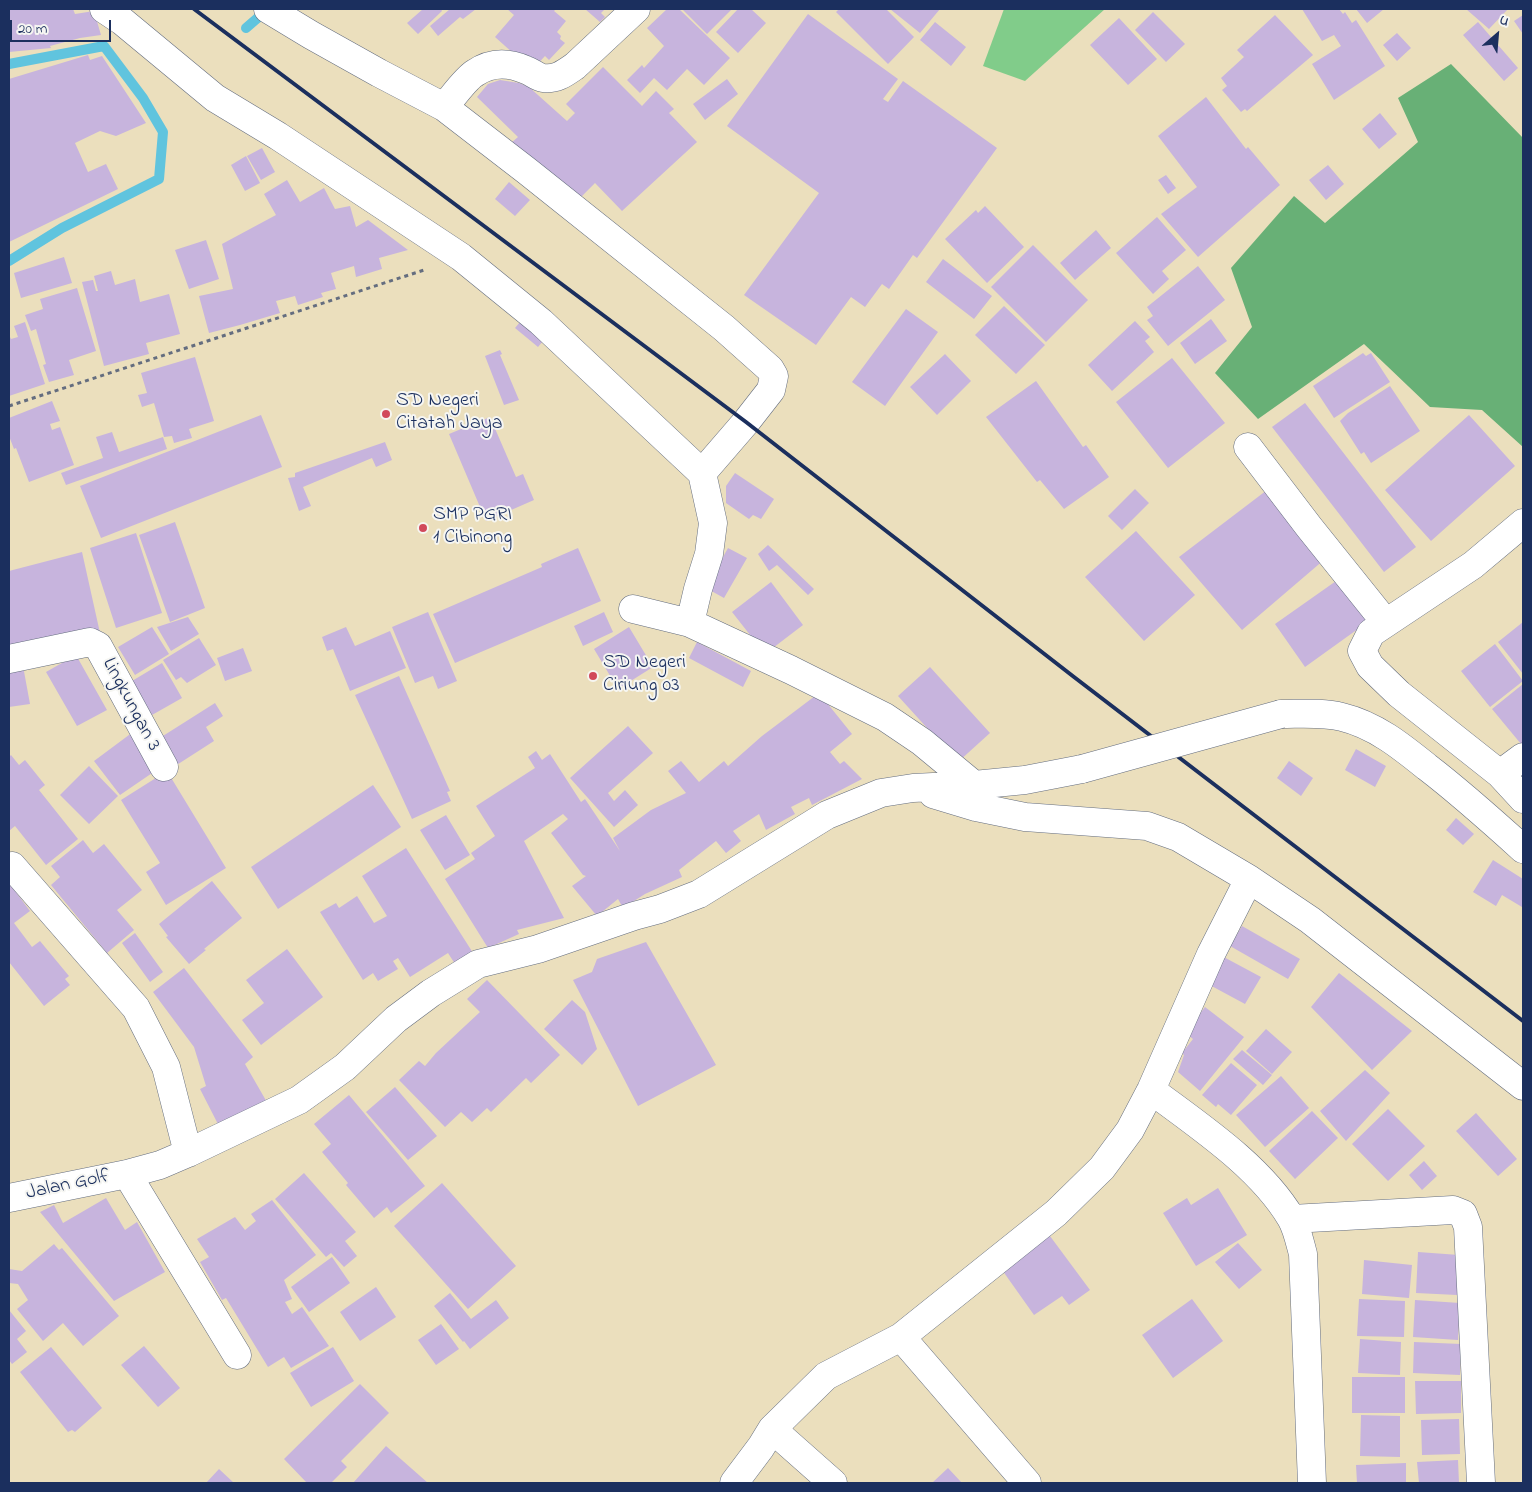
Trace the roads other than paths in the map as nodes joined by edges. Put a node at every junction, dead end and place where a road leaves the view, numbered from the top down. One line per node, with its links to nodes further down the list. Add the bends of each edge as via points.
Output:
1 (104, 9): 6 (street, via 122,20 215,98 461,257 541,322)
2 (268, 9): 4 (street)
3 (636, 9): 4 (street, via 564,74 542,78 525,69 494,64 473,73)
4 (444, 107): 6 (street, via 724,328 770,369 774,376 771,390)
5 (1248, 447): 9 (street)
6 (702, 473): 10 (street, via 713,523 709,554)
7 (1523, 523): 9 (street, via 1473,565)
8 (633, 609): 10 (street)
9 (1386, 623): 14 (street, via 1371,633 1362,651 1370,666 1399,694)
10 (690, 624): 15 (street, via 885,717 922,742)
11 (9, 659): 13 (street, Lingkungan 3, via 90,642 98,646)
12 (1523, 757): 14 (street)
13 (164, 767)
14 (1500, 774): 17 (street)
15 (974, 785): 16 (street, Jalan Golf); 18 (street, Jalan Golf, bridge, via 1025,780 1082,769 1281,714 1318,714 1368,726 1393,740 1458,791)
16 (913, 788): 20 (street, via 1025,817 1147,826 1178,838); 23 (street, Jalan Golf, via 881,793 828,815 699,894 538,949 478,964 396,1019 345,1067 299,1100)
17 (1523, 799)
18 (1523, 849)
19 (12, 866): 23 (street, via 136,1008 166,1067)
20 (1249, 879): 21 (street, via 1310,920); 22 (street, via 1211,954)
21 (1523, 1086)
22 (1151, 1090): 26 (street, via 1229,1149 1267,1186); 27 (street, via 1130,1130 1102,1168 1056,1213)
23 (188, 1153): 24 (street, Jalan Golf)
24 (128, 1174): 25 (street, Jalan Golf); 28 (street)
25 (9, 1198)
26 (1292, 1219): 33 (street, via 1303,1254); 34 (street, via 1453,1210 1463,1214 1468,1228)
27 (900, 1337): 29 (street, via 826,1376); 32 (street)
28 (237, 1355)
29 (772, 1429): 30 (street); 31 (street)
30 (734, 1483)
31 (833, 1483)
32 (1027, 1483)
33 (1312, 1483)
34 (1481, 1483)

